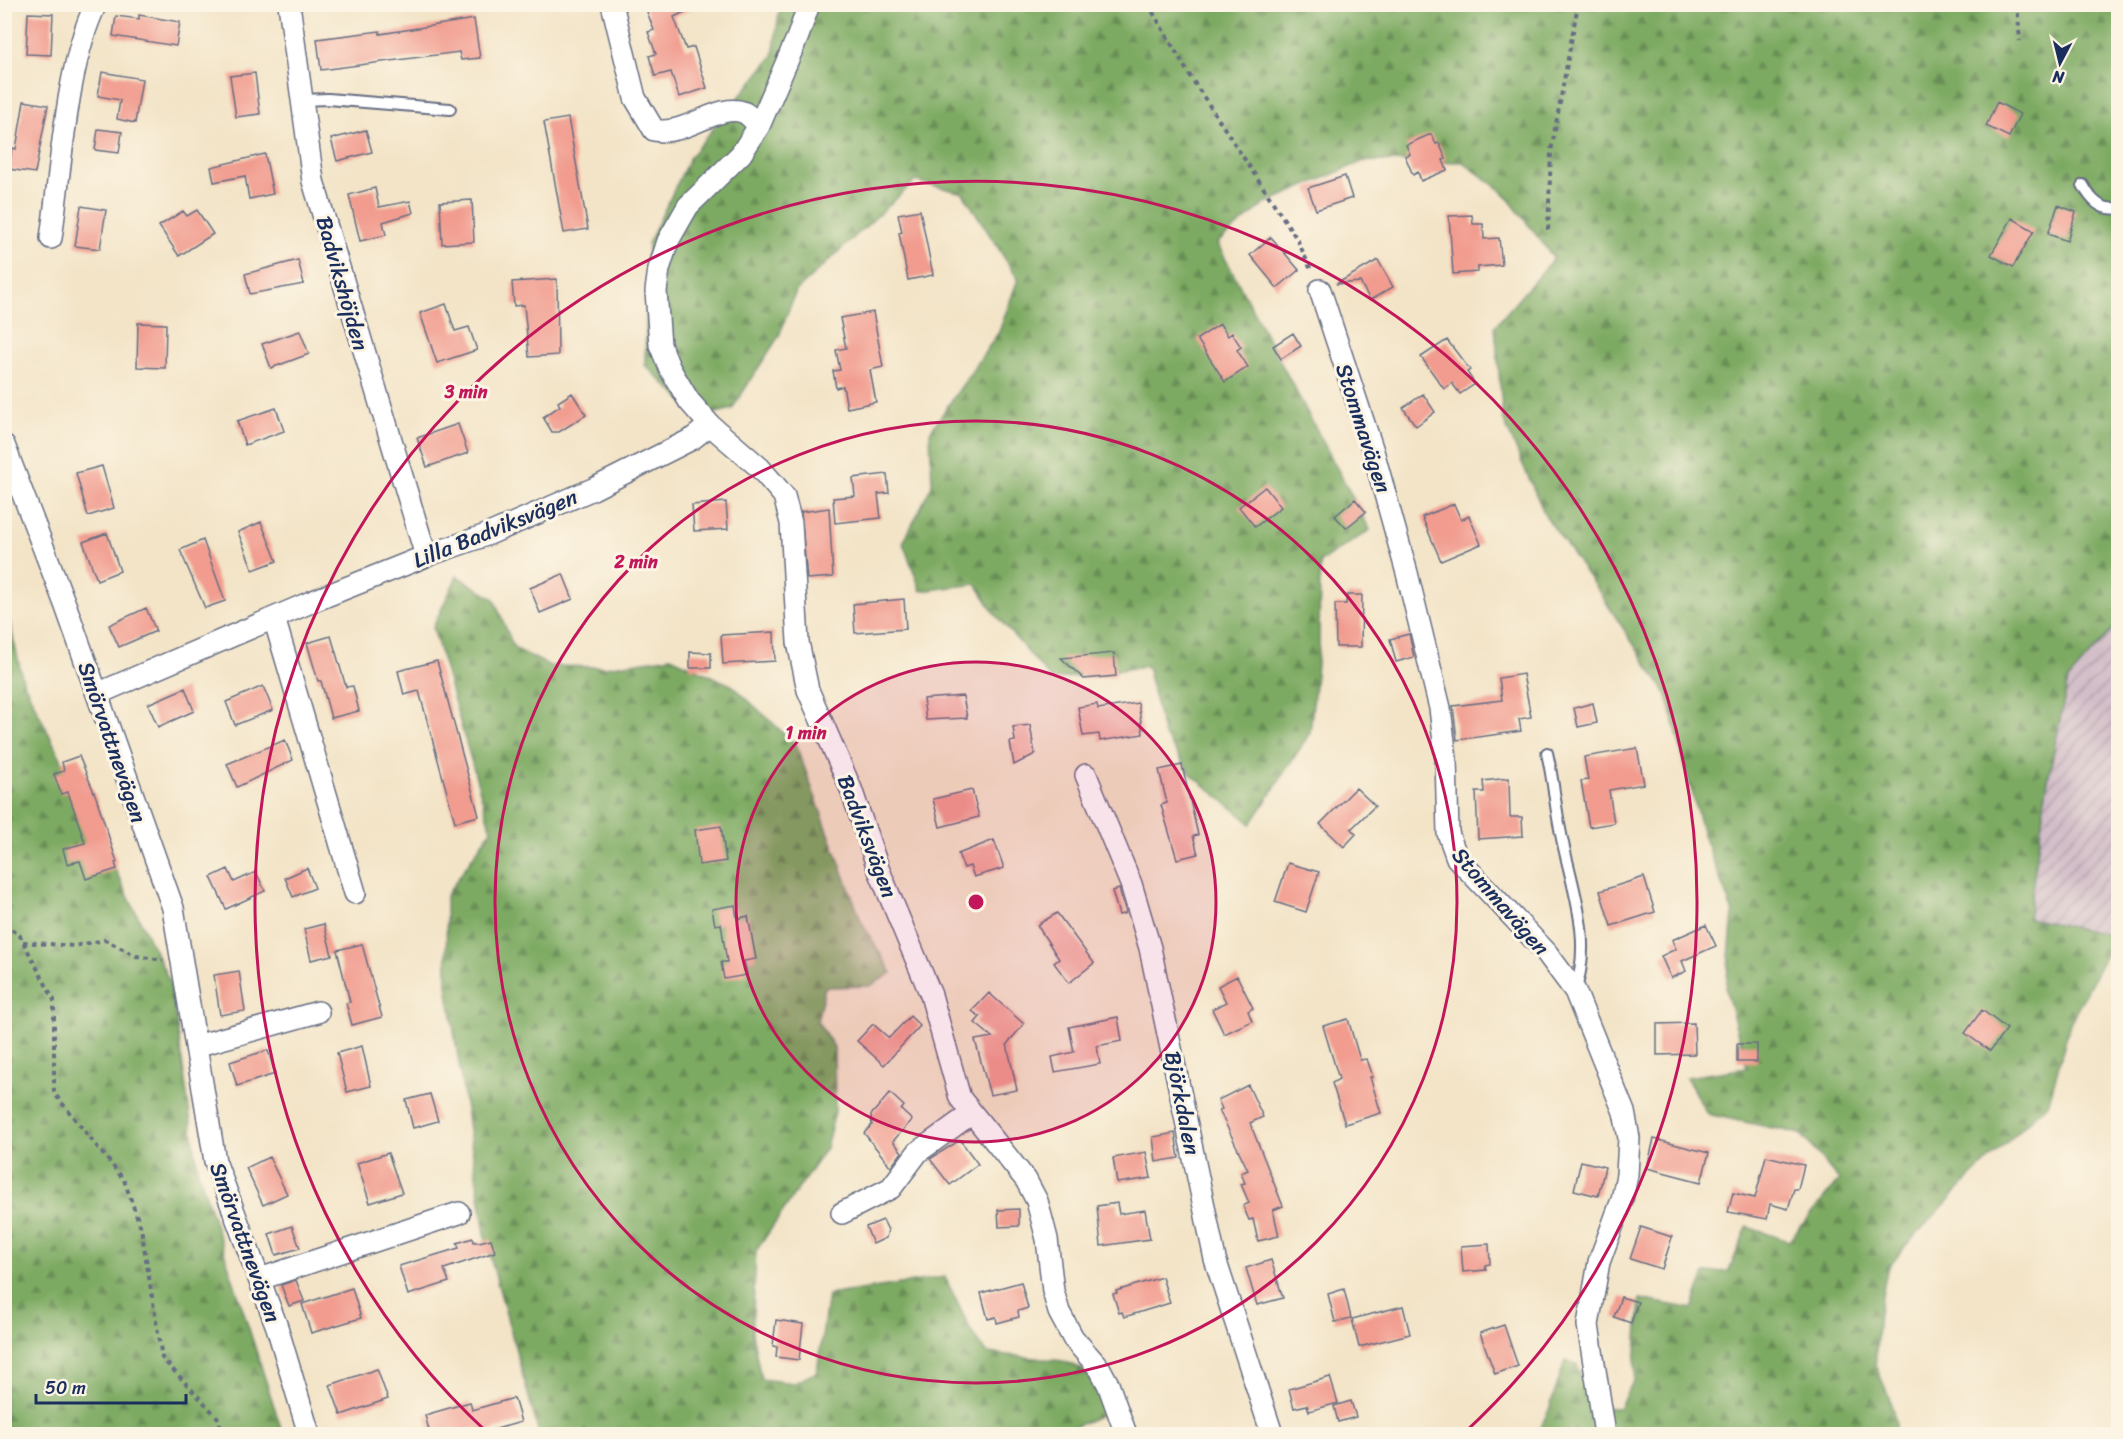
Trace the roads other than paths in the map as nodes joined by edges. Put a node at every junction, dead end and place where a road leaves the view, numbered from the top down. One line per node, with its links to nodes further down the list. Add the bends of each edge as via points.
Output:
1 (96, 4): 10 (street, via 83,33 74,79)
2 (289, 4): 5 (street, Badvikshöjden)
3 (612, 4): 7 (street, via 635,98 649,126 675,131 731,111 746,114)
4 (808, 4): 7 (street, Badviksvägen)
5 (302, 100): 6 (lane); 14 (street, Badvikshöjden, via 313,182)
6 (450, 109)
7 (759, 126): 12 (street, Badviksvägen, via 741,154 688,206 677,222 659,269 657,318 663,354 689,401)
8 (2083, 185): 9 (lane, via 2097,205)
9 (2118, 207)
10 (51, 238)
11 (1320, 290): 20 (street, Stommavägen, via 1373,450 1440,708 1451,845 1457,858 1546,952)
12 (710, 425): 14 (street, Lilla Badviksvägen, via 692,439 593,489 489,534); 23 (street, Badviksvägen, via 760,468 784,496 791,523 798,642 808,690 855,797 878,868 932,995 960,1098)
13 (4, 445): 16 (street, Smörvattnevägen)
14 (426, 556): 15 (street, Lilla Badviksvägen)
15 (274, 618): 16 (street, Lilla Badviksvägen); 19 (street)
16 (97, 694): 22 (street, Smörvattnevägen, via 173,908)
17 (1547, 753): 20 (lane, via 1583,949 1582,971)
18 (1086, 775): 29 (street, Björkdalen, via 1131,884 1150,948 1215,1259)
19 (356, 893)
20 (1575, 991): 30 (street, Stommavägen, via 1624,1112 1629,1138 1622,1200 1599,1262 1588,1325)
21 (318, 1012): 22 (street)
22 (196, 1046): 26 (street, Smörvattnevägen, via 215,1161)
23 (972, 1113): 25 (street, via 918,1152 891,1188); 28 (street, Badviksvägen, via 1026,1180 1037,1201 1059,1312 1073,1338 1108,1384)
24 (459, 1213): 26 (street)
25 (842, 1213)
26 (260, 1279): 27 (street, Smörvattnevägen)
27 (309, 1434)
28 (1126, 1434)
29 (1272, 1434)
30 (1605, 1434)

